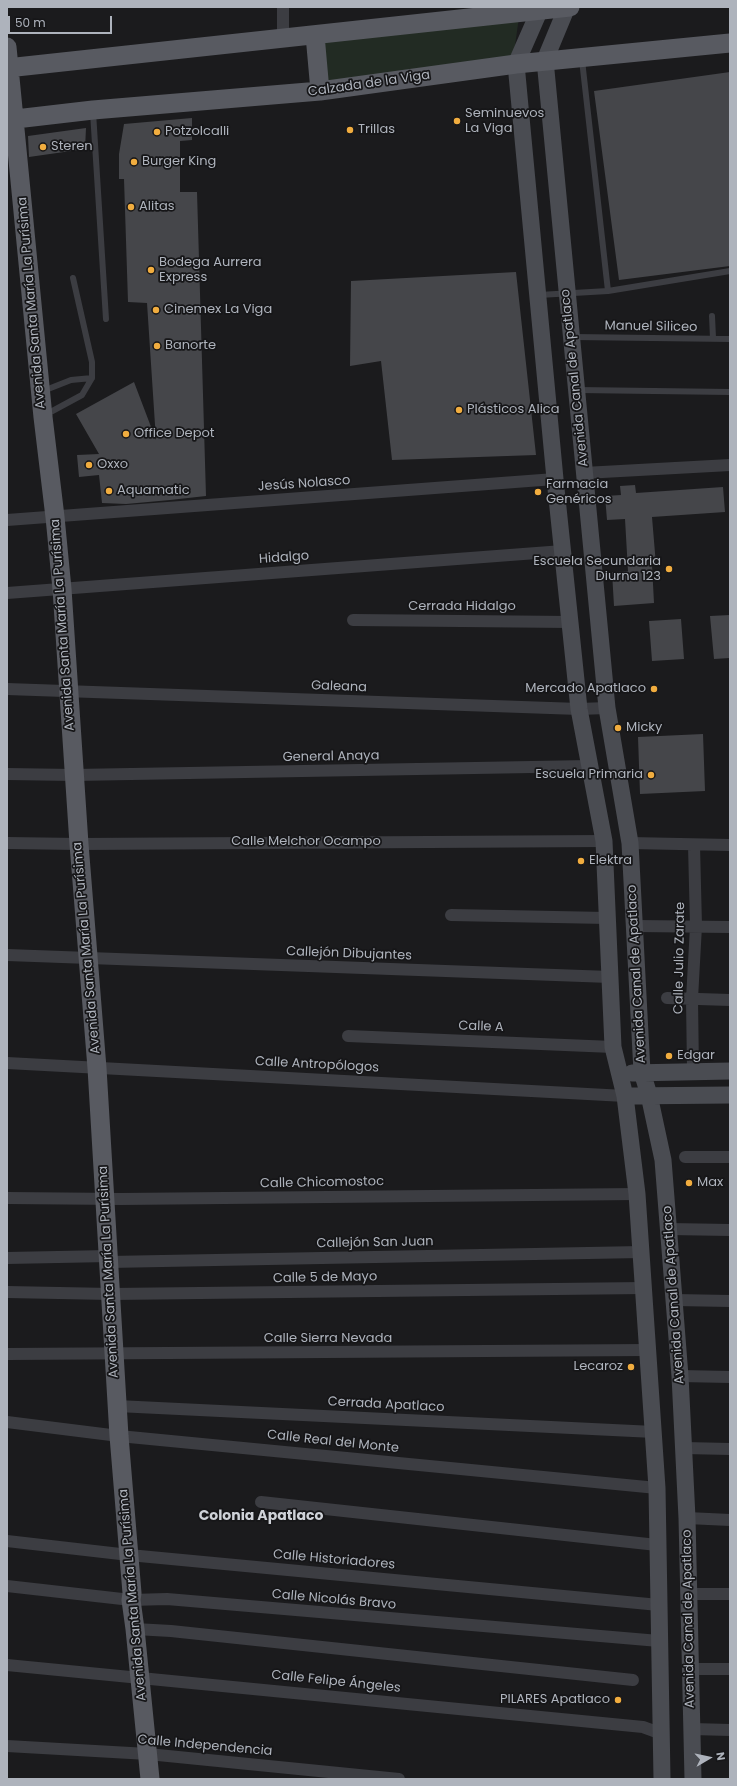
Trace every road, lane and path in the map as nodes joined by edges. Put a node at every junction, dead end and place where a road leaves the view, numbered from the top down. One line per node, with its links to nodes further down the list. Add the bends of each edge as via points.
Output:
1 (283, 7): 5 (street)
2 (568, 7): 3 (main road); 9 (street, Avenida Canal de Apatlaco)
3 (541, 8): 4 (main road); 10 (street, Avenida Canal de Apatlaco)
4 (315, 35): 5 (main road); 12 (main road)
5 (283, 39): 11 (main road)
6 (730, 43): 8 (main road, Calzada de la Viga)
7 (7, 47): 11 (main road, Avenida Santa María La Purísima)
8 (582, 56): 9 (main road, Calzada de la Viga); 17 (lane)
9 (545, 60): 10 (main road, Calzada de la Viga); 18 (street, Avenida Canal de Apatlaco)
10 (516, 64): 12 (main road, Calzada de la Viga); 19 (street, Avenida Canal de Apatlaco)
11 (8, 68): 14 (main road, Avenida Santa María La Purísima)
12 (320, 91): 13 (main road, Calzada de la Viga)
13 (93, 110): 14 (main road, Calzada de la Viga); 21 (lane)
14 (11, 119): 27 (main road, Avenida Santa María La Purísima)
15 (730, 271): 17 (lane)
16 (73, 278): 25 (lane, via 92,362)
17 (608, 291): 18 (lane)
18 (567, 294): 19 (lane); 22 (street, Avenida Canal de Apatlaco)
19 (538, 295): 32 (street, Avenida Canal de Apatlaco)
20 (712, 316): 23 (lane)
21 (106, 319)
22 (571, 337): 23 (lane, Manuel Siliceo); 26 (street, Avenida Canal de Apatlaco)
23 (713, 338): 24 (lane, Manuel Siliceo)
24 (730, 339)
25 (92, 378): 27 (lane, via 71,380); 29 (lane, via 82,395)
26 (576, 390): 28 (lane); 31 (street, Avenida Canal de Apatlaco)
27 (40, 392): 29 (main road, Avenida Santa María La Purísima)
28 (730, 392)
29 (43, 417): 33 (main road, Avenida Santa María La Purísima)
30 (730, 465): 31 (street)
31 (584, 473): 42 (street, Avenida Canal de Apatlaco)
32 (555, 479): 33 (street, Jesús Nolasco); 35 (street, Avenida Canal de Apatlaco)
33 (55, 517): 34 (street, Jesús Nolasco); 36 (main road, Avenida Santa María La Purísima)
34 (7, 520)
35 (563, 551): 36 (street, Hidalgo); 39 (street, Avenida Canal de Apatlaco)
36 (62, 589): 37 (street, Hidalgo); 41 (main road, Avenida Santa María La Purísima)
37 (7, 593)
38 (353, 620): 39 (street, Cerrada Hidalgo)
39 (570, 622): 43 (street, Avenida Canal de Apatlaco)
40 (7, 689): 41 (street, Galeana)
41 (69, 692): 43 (street, Galeana); 46 (main road, Avenida Santa María La Purísima)
42 (607, 708): 43 (street, Galeana); 49 (street, Avenida Canal de Apatlaco)
43 (579, 709): 44 (street, Avenida Canal de Apatlaco)
44 (589, 766): 46 (street, General Anaya); 47 (street, Avenida Canal de Apatlaco)
45 (7, 774): 46 (street, General Anaya)
46 (74, 775): 50 (main road, Avenida Santa María La Purísima)
47 (604, 841): 50 (street, Calle Melchor Ocampo); 54 (street, Avenida Canal de Apatlaco)
48 (7, 842): 50 (street, Calle Melchor Ocampo)
49 (630, 843): 51 (street); 55 (street, Avenida Canal de Apatlaco)
50 (79, 844): 59 (main road, Avenida Santa María La Purísima)
51 (694, 845): 52 (street); 56 (street, Calle Julio Zarate)
52 (730, 845)
53 (451, 915): 54 (street)
54 (607, 918): 60 (street, Avenida Canal de Apatlaco)
55 (636, 926): 56 (street); 70 (street, Avenida Canal de Apatlaco)
56 (696, 926): 57 (street); 62 (street, Calle Julio Zarate)
57 (730, 926)
58 (7, 955): 59 (street, Callejón Dibujantes)
59 (88, 958): 60 (street, Callejón Dibujantes); 67 (main road, Avenida Santa María La Purísima)
60 (610, 977): 65 (street, Avenida Canal de Apatlaco)
61 (667, 998): 62 (street)
62 (692, 999): 63 (street); 68 (street, Calle Julio Zarate)
63 (730, 1000)
64 (348, 1036): 65 (street, Calle A)
65 (613, 1047): 71 (street, Avenida Canal de Apatlaco)
66 (7, 1063): 67 (street, Calle Antropólogos)
67 (97, 1068): 74 (street, Calle Antropólogos); 79 (main road, Avenida Santa María La Purísima)
68 (693, 1071): 69 (street); 70 (street)
69 (730, 1071)
70 (642, 1072): 71 (street); 72 (street, Avenida Canal de Apatlaco)
71 (620, 1073): 74 (street, Avenida Canal de Apatlaco)
72 (649, 1095): 73 (street); 74 (street); 80 (street, Avenida Canal de Apatlaco, via 663,1160)
73 (730, 1095)
74 (625, 1096): 77 (street, Avenida Canal de Apatlaco)
75 (685, 1157): 76 (street)
76 (730, 1157)
77 (637, 1194): 79 (street, Calle Chicomostoc); 82 (street, Avenida Canal de Apatlaco)
78 (7, 1198): 79 (street, Calle Chicomostoc)
79 (105, 1199): 84 (main road, Avenida Santa María La Purísima)
80 (669, 1230): 81 (street); 88 (street, Avenida Canal de Apatlaco)
81 (730, 1230)
82 (641, 1252): 84 (street, Callejón San Juan); 85 (street, Avenida Canal de Apatlaco)
83 (7, 1258): 84 (street, Callejón San Juan)
84 (109, 1259): 87 (main road, Avenida Santa María La Purísima)
85 (644, 1288): 87 (street, Calle 5 de Mayo); 90 (street, Avenida Canal de Apatlaco)
86 (7, 1292): 87 (street, Calle 5 de Mayo)
87 (111, 1294): 92 (main road, Avenida Santa María La Purísima)
88 (675, 1300): 89 (street); 93 (street, Avenida Canal de Apatlaco)
89 (730, 1302)
90 (648, 1350): 92 (street, Calle Sierra Nevada); 97 (street, Avenida Canal de Apatlaco)
91 (7, 1354): 92 (street, Calle Sierra Nevada)
92 (114, 1354): 95 (main road, Avenida Santa María La Purísima)
93 (680, 1376): 94 (street); 99 (street, Avenida Canal de Apatlaco)
94 (730, 1376)
95 (117, 1406): 97 (street, Cerrada Apatlaco); 98 (main road, Avenida Santa María La Purísima)
96 (7, 1422): 98 (street, Calle Real del Monte)
97 (654, 1432): 101 (street, Avenida Canal de Apatlaco)
98 (119, 1436): 101 (street, Calle Real del Monte); 107 (main road, Avenida Santa María La Purísima)
99 (684, 1448): 100 (street); 103 (street, Avenida Canal de Apatlaco)
100 (730, 1449)
101 (657, 1488): 106 (street, Avenida Canal de Apatlaco)
102 (260, 1502): 106 (street)
103 (687, 1518): 104 (street); 109 (street, Avenida Canal de Apatlaco)
104 (730, 1520)
105 (7, 1541): 107 (street, Calle Historiadores)
106 (658, 1546): 112 (street, Avenida Canal de Apatlaco)
107 (129, 1555): 111 (main road, Avenida Santa María La Purísima); 112 (street, Calle Historiadores)
108 (7, 1586): 111 (street, Calle Nicolás Bravo)
109 (689, 1594): 110 (street); 117 (street, Avenida Canal de Apatlaco)
110 (730, 1594)
111 (131, 1600): 113 (main road, Avenida Santa María La Purísima); 114 (street, Calle Nicolás Bravo, via 175,1600)
112 (659, 1605): 114 (street, Avenida Canal de Apatlaco)
113 (135, 1629): 118 (main road, Avenida Santa María La Purísima); 119 (street, via 171,1630)
114 (659, 1641): 122 (street, Avenida Canal de Apatlaco)
115 (7, 1665): 118 (street, Calle Felipe Ángeles)
116 (730, 1668): 117 (street)
117 (691, 1669): 120 (street, Avenida Canal de Apatlaco)
118 (140, 1677): 122 (street, Calle Felipe Ángeles, via 643,1727); 124 (main road, Avenida Santa María La Purísima)
119 (633, 1680)
120 (692, 1729): 121 (street); 128 (street, Avenida Canal de Apatlaco)
121 (730, 1730)
122 (662, 1734): 127 (street, Avenida Canal de Apatlaco)
123 (7, 1746): 124 (street, Calle Independencia)
124 (148, 1754): 125 (main road, Avenida Santa María La Purísima); 126 (street, Calle Independencia)
125 (150, 1779)
126 (399, 1779)
127 (662, 1779)
128 (693, 1779)

